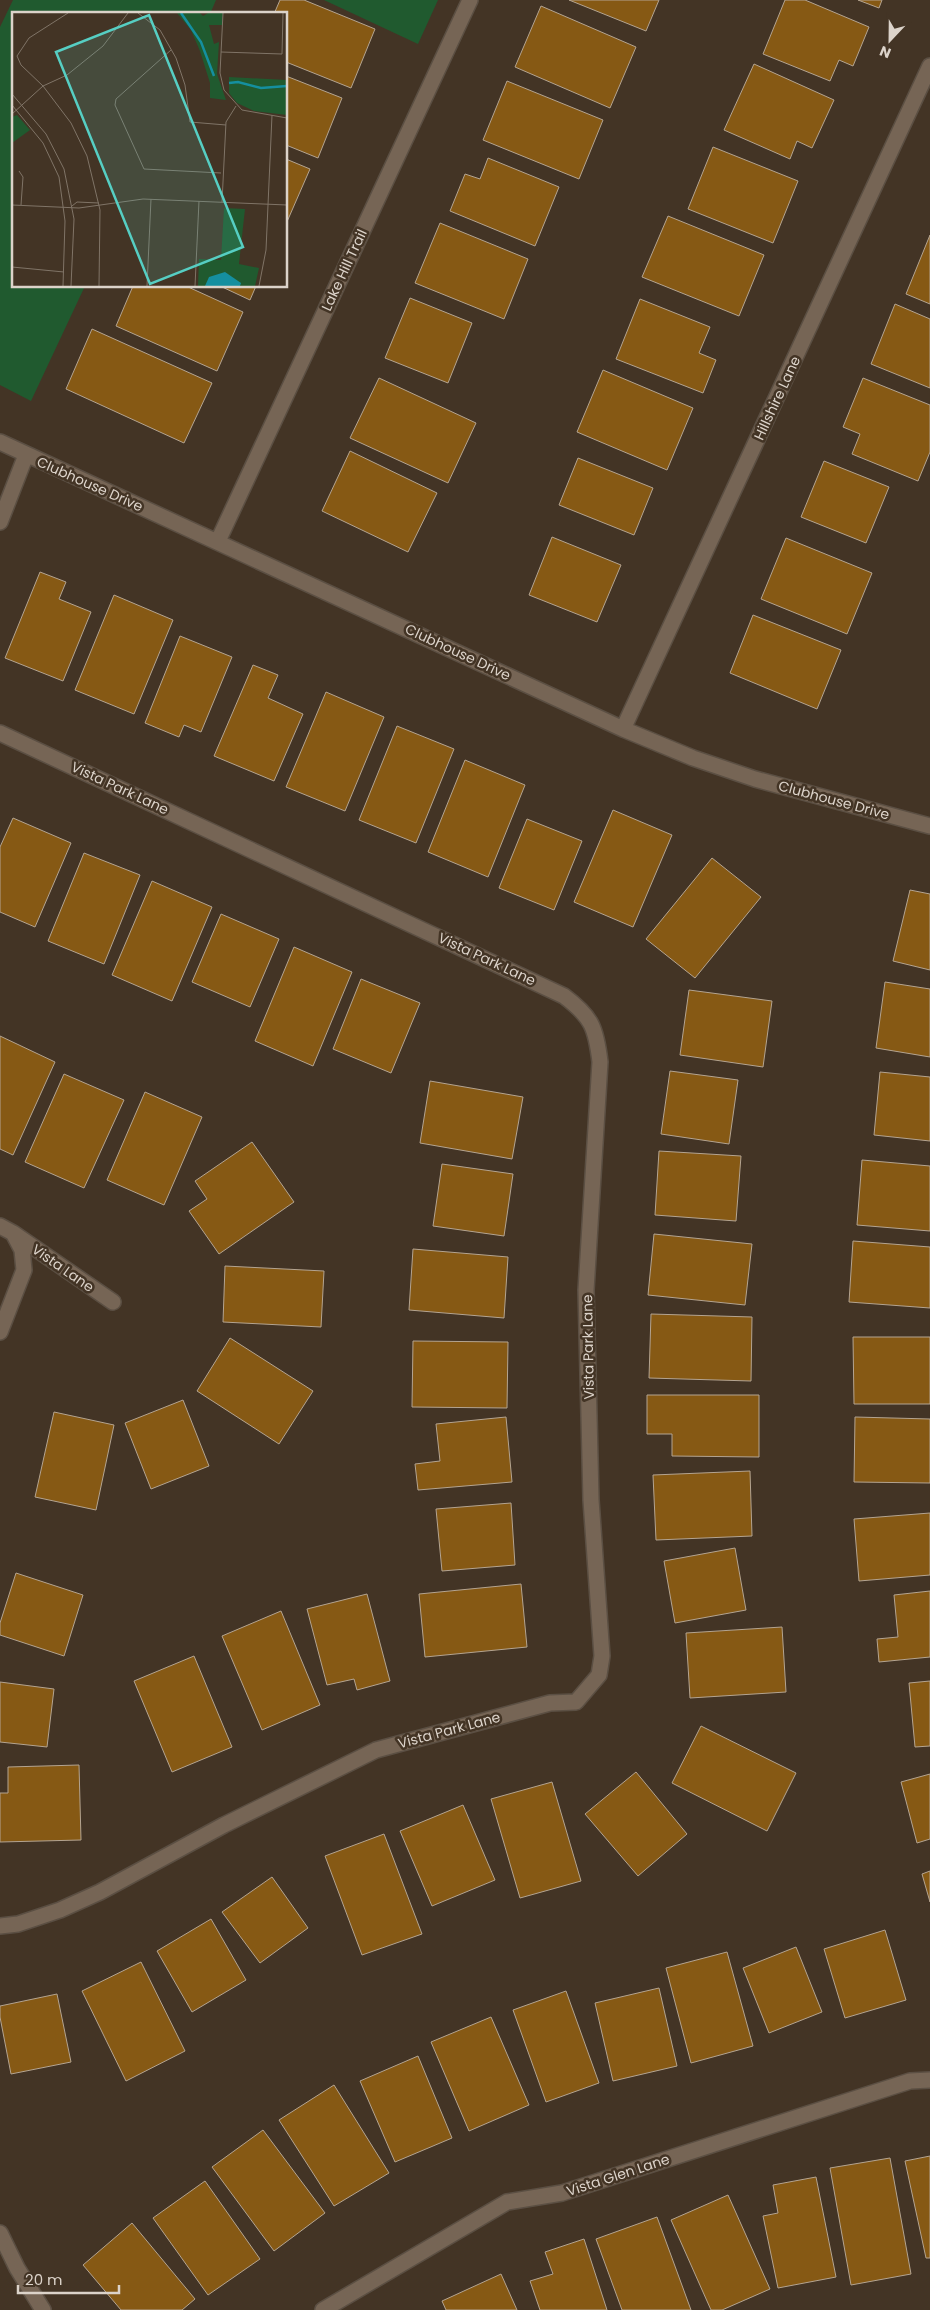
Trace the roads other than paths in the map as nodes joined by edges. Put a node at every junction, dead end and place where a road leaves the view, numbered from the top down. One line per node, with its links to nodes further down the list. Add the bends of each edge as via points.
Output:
1 (470, 0): 6 (street, Lake Hill Trail)
2 (930, 66): 7 (street, Hillshire Lane)
3 (0, 442): 4 (street, Clubhouse Drive)
4 (26, 455): 5 (street); 6 (street, Clubhouse Drive)
5 (0, 522)
6 (218, 540): 7 (street, Clubhouse Drive)
7 (623, 729): 9 (street, Clubhouse Drive, via 755,779)
8 (0, 733): 13 (street, Vista Park Lane, via 564,996 582,1009 597,1035 600,1062 586,1290 591,1500 602,1656 599,1675 576,1702 550,1703 376,1750 224,1825 92,1896 18,1924)
9 (930, 826)
10 (6, 1230): 11 (street, Vista Lane); 12 (street, Vista Lane, via 22,1250 24,1270)
11 (114, 1302)
12 (0, 1332)
13 (0, 1926)
14 (930, 2080): 17 (street, Vista Glen Lane, via 910,2081 562,2193 507,2202)
15 (0, 2233): 16 (street)
16 (43, 2310)
17 (323, 2310)

